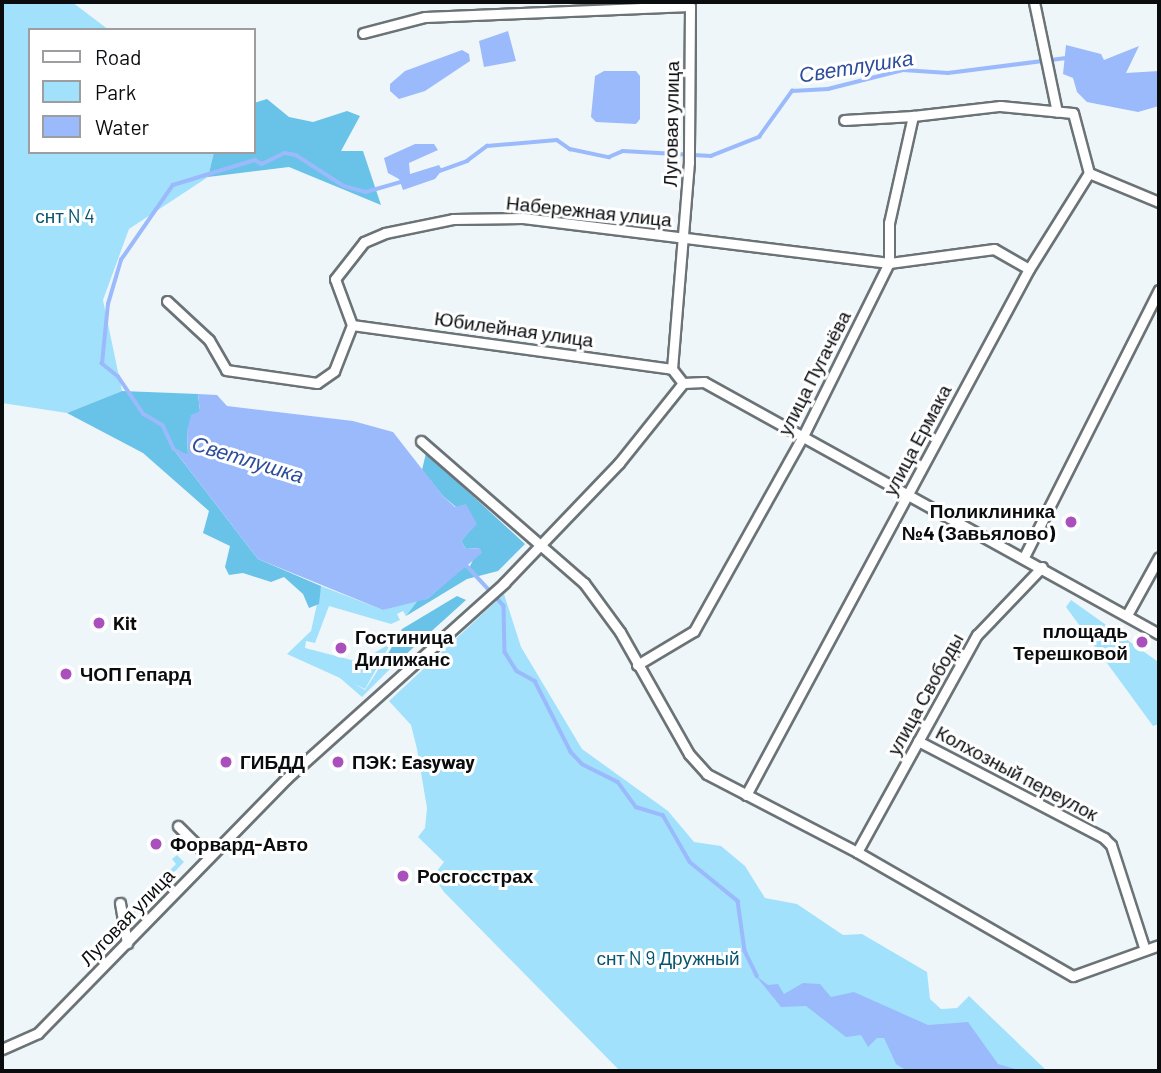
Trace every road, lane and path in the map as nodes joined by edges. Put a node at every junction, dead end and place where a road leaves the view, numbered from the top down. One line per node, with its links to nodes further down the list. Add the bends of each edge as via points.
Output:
1 (1034, 2): 3 (street)
2 (363, 33): 8 (street, Луговая улица, via 425,17 690,6)
3 (1057, 112): 4 (street, via 1000,106); 6 (street, via 1073,113)
4 (913, 116): 5 (street); 9 (street, улица Пугачёва, via 889,223)
5 (844, 120)
6 (1089, 173): 7 (street); 10 (street, улица Ермака)
7 (1159, 202)
8 (684, 238): 9 (street, Набережная улица); 13 (street, Набережная улица, via 523,218 453,219 385,233 364,242 335,279); 14 (street, Луговая улица)
9 (889, 263): 10 (street, Набережная улица, via 982,248 1011,257); 16 (street, улица Пугачёва)
10 (1029, 269): 18 (street, улица Ермака)
11 (1159, 290): 20 (street)
12 (167, 301): 13 (street, via 209,340 226,370 317,383 334,371)
13 (352, 325): 14 (street, Юбилейная улица)
14 (672, 369): 15 (street)
15 (683, 383): 16 (street, via 704,382); 19 (street, via 620,463)
16 (802, 438): 18 (street); 25 (street, улица Пугачёва, via 694,631)
17 (421, 441): 19 (street)
18 (907, 495): 20 (street); 27 (street, улица Ермака)
19 (539, 547): 25 (street, via 584,583); 30 (street, Луговая улица)
20 (1024, 557): 22 (street)
21 (1159, 557): 23 (street)
22 (1042, 567): 23 (street); 26 (street, улица Свободы, via 977,635)
23 (1128, 615): 24 (street)
24 (1159, 634)
25 (637, 665): 27 (street, via 689,754 707,774)
26 (918, 741): 29 (street, улица Свободы); 34 (street, Колхозный переулок, via 1104,838 1111,845)
27 (746, 795): 29 (street)
28 (178, 826): 30 (street)
29 (857, 852): 34 (street, via 1073,976)
30 (209, 857): 32 (street, Луговая улица)
31 (120, 903): 32 (street)
32 (127, 943): 35 (street, Луговая улица, via 38,1033)
33 (1159, 945): 34 (street)
34 (1145, 950)
35 (2, 1049)

